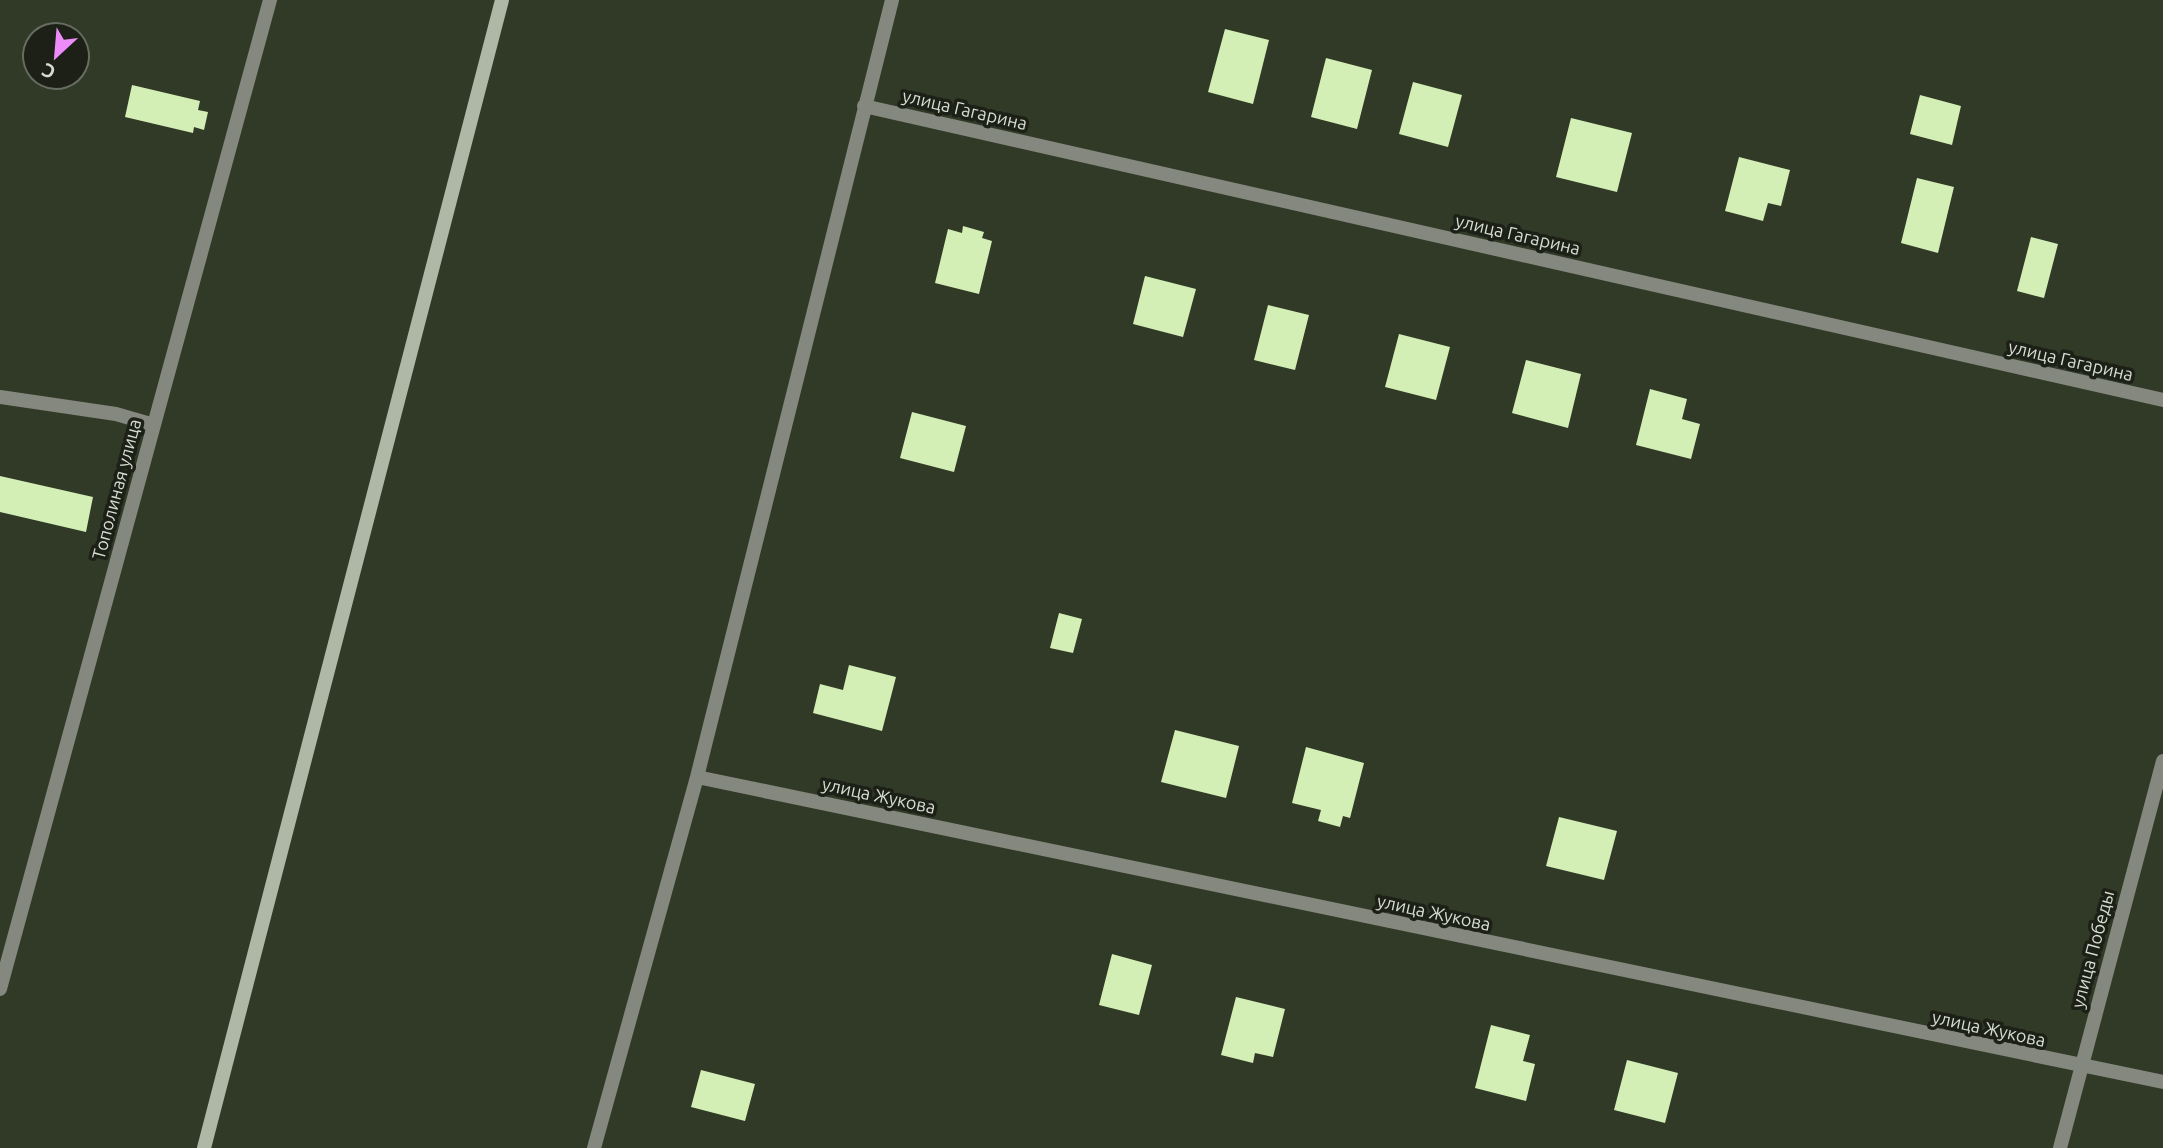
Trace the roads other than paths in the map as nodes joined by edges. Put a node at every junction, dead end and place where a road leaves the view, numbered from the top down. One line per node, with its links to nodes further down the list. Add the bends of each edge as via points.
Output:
1 (270, 0): 7 (street, Тополиная улица)
2 (502, 0): 13 (main road)
3 (892, 0): 4 (street)
4 (864, 106): 6 (street, улица Гагарина); 9 (street)
5 (0, 397): 7 (street, via 116,414)
6 (2163, 401)
7 (154, 425): 10 (street, Тополиная улица)
8 (2163, 761): 11 (street, улица Победы)
9 (697, 777): 11 (street, улица Жукова); 14 (street)
10 (0, 989)
11 (2081, 1067): 12 (street, улица Жукова); 15 (street, улица Победы)
12 (2163, 1082)
13 (204, 1148)
14 (594, 1148)
15 (2060, 1148)

